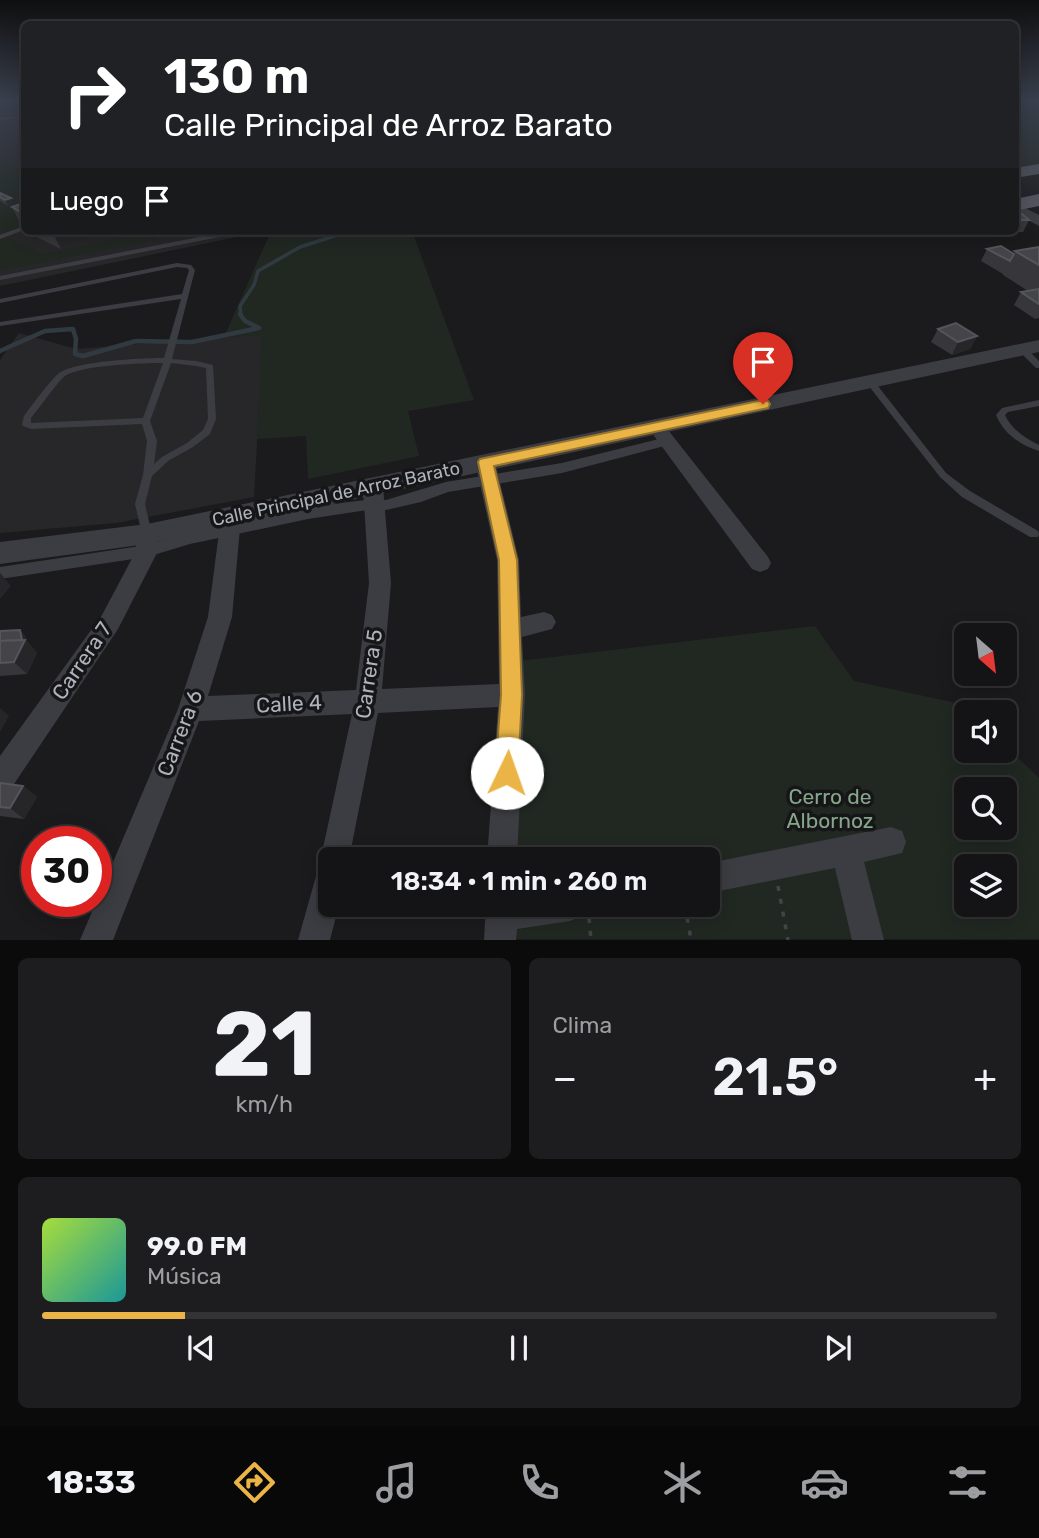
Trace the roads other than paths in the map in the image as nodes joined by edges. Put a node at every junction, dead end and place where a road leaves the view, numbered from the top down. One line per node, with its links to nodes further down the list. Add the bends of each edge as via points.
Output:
1 (1039, 169): 2 (main road)
2 (1019, 172)
3 (1019, 174): 4 (main road)
4 (1039, 176)
5 (1039, 200): 6 (main road)
6 (1019, 205)
7 (1019, 208): 8 (street)
8 (1039, 221)
9 (21, 229): 10 (lane)
10 (1, 235)
11 (208, 235): 12 (lane)
12 (0, 278)
13 (185, 296): 14 (lane, via 192,270 177,265); 15 (lane); 17 (lane)
14 (0, 301)
15 (0, 324)
16 (1031, 348): 18 (lane); 19 (street, Calle Principal de Arroz Barato)
17 (168, 360): 21 (lane); 21 (lane, via 94,365 62,374 26,424); 25 (lane, via 210,367 212,419 207,432)
18 (1039, 366)
19 (871, 383): 22 (street, Calle Principal de Arroz Barato); 28 (lane, via 943,475)
20 (1039, 403): 23 (lane, via 1000,415 1021,439)
21 (146, 421): 25 (lane, via 152,441)
22 (661, 433): 24 (street, Calle Principal de Arroz Barato); 31 (street)
23 (1039, 448)
24 (488, 472): 26 (street, Calle Principal de Arroz Barato); 34 (street, via 508,560)
25 (148, 475): 29 (lane, via 140,504)
26 (373, 496): 27 (street, Calle Principal de Arroz Barato); 36 (street, Carrera 5, via 380,583)
27 (231, 523): 29 (street, Calle Principal de Arroz Barato); 37 (street, Carrera 6, via 220,617)
28 (1034, 534)
29 (147, 542): 30 (street, Calle Principal de Arroz Barato); 32 (street); 38 (street, Carrera 7, via 110,622)
30 (0, 553)
31 (760, 563)
32 (0, 573)
33 (544, 622): 34 (street)
34 (510, 629): 35 (street)
35 (512, 695): 36 (street, Calle 4); 41 (street)
36 (368, 700): 37 (street, Calle 4); 40 (street, Carrera 5)
37 (191, 709): 47 (street, Carrera 6)
38 (0, 780)
39 (891, 842): 42 (street)
40 (337, 847)
41 (503, 847)
42 (846, 851): 43 (street); 49 (street)
43 (720, 876)
44 (320, 917): 48 (street)
45 (527, 917): 46 (street)
46 (501, 920)
47 (96, 940)
48 (314, 940)
49 (868, 940)

